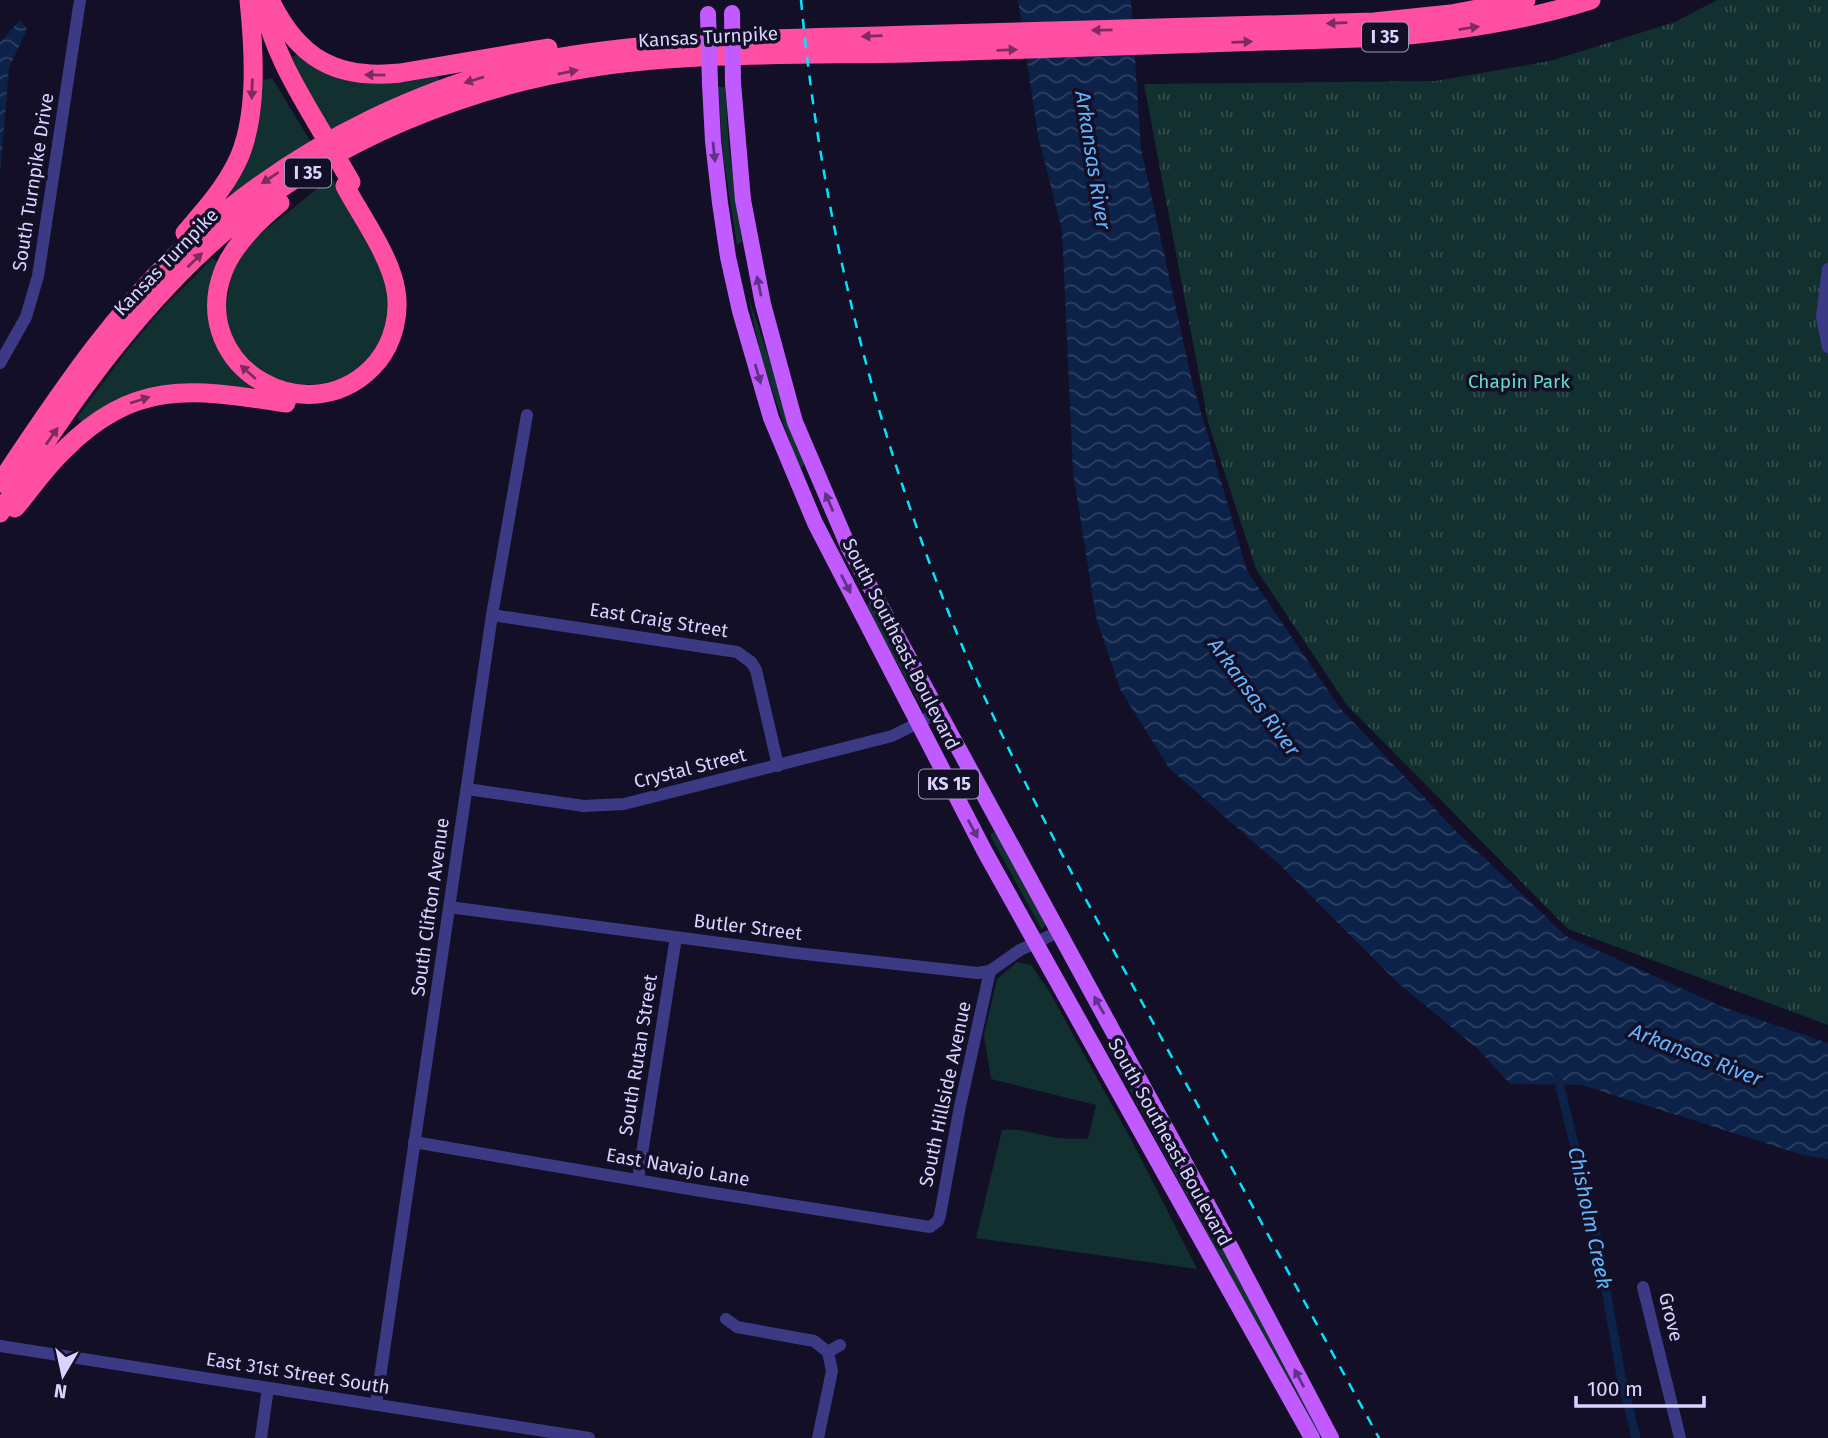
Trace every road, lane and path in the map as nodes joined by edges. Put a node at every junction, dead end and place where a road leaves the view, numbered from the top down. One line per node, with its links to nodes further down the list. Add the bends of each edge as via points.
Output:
1 (80, 0): 19 (street, South Turnpike Drive, via 38,276 26,317)
2 (249, 0): 9 (highway)
3 (263, 0): 14 (highway, via 276,49)
4 (270, 0): 11 (highway, one-way to 4, via 601,42 378,76 356,74 335,68 305,49 290,35)
5 (1526, 0): 10 (highway, Kansas Turnpike / I 35, one-way to 10, via 1374,22)
6 (1591, 0): 10 (highway, Kansas Turnpike / I 35, one-way to 6, via 1427,34 1519,19)
7 (708, 7): 26 (main road, South Southeast Boulevard / KS 15, one-way to 26, bridge, via 713,141 728,257 771,418 815,523)
8 (732, 7): 25 (main road, South Southeast Boulevard / KS 15, one-way to 8, bridge, via 849,548 795,422 762,304 743,200)
9 (251, 21): 14 (highway); 17 (highway, one-way to 17, via 253,97 238,161 208,207 124,302)
10 (1172, 36): 12 (highway, Kansas Turnpike / I 35)
11 (685, 42): 12 (highway, Kansas Turnpike / I 35, one-way to 11); 17 (highway, Kansas Turnpike / I 35, one-way to 17, via 560,57 504,70 445,88 341,134 204,228 138,293)
12 (939, 43): 13 (highway, Kansas Turnpike / I 35, one-way to 12, via 596,67)
13 (538, 78): 15 (highway, one-way to 13, via 391,274 396,290 395,326 368,372 337,390 299,394 262,384 229,350 218,315 222,273 246,236 296,190 343,161 440,115); 22 (highway, Kansas Turnpike / I 35, one-way to 13, via 121,342 153,303 232,225 285,186 397,123 456,100)
14 (313, 124): 15 (highway, bridge)
15 (348, 184): 23 (highway, one-way to 15, via 77,437 132,402 195,392 288,403 320,402 356,390 376,374 395,351 401,335 403,280)
16 (1828, 269): 18 (street, via 1822,317)
17 (104, 335): 21 (highway, Kansas Turnpike / I 35)
18 (1828, 347)
19 (0, 363)
20 (527, 415): 24 (street, South Clifton Avenue)
21 (0, 483)
22 (0, 513)
23 (0, 525)
24 (492, 615): 27 (street, East Craig Street, via 737,652 756,670); 28 (street, South Clifton Avenue)
25 (937, 713): 26 (street, Crystal Street); 30 (main road, South Southeast Boulevard / KS 15)
26 (918, 724): 27 (street, Crystal Street, via 892,736); 32 (main road, South Southeast Boulevard / KS 15, one-way to 32)
27 (778, 766): 28 (street, Crystal Street, via 600,807)
28 (467, 789): 29 (street, South Clifton Avenue)
29 (449, 907): 31 (street, Butler Street); 34 (street, South Clifton Avenue)
30 (1058, 932): 32 (street); 49 (main road, South Southeast Boulevard / KS 15, one-way to 30)
31 (676, 937): 33 (street, Butler Street, via 902,965); 35 (street, South Rutan Street)
32 (1036, 942): 33 (street); 48 (main road, South Southeast Boulevard / KS 15)
33 (990, 971): 36 (street, South Hillside Avenue)
34 (414, 1142): 35 (street, East Navajo Lane); 43 (street, South Clifton Avenue)
35 (638, 1179): 36 (street, East Navajo Lane, via 926,1228)
36 (935, 1225)
37 (1643, 1287): 50 (street, Grove)
38 (726, 1319): 41 (street, via 737,1327 814,1341)
39 (840, 1345): 41 (street)
40 (0, 1346): 42 (street, East 31st Street South)
41 (828, 1352): 47 (street, via 832,1371)
42 (268, 1388): 43 (street, East 31st Street South); 45 (street)
43 (376, 1405): 44 (street, East 31st Street South)
44 (546, 1435): 46 (street, East 31st Street South)
45 (261, 1438)
46 (589, 1438)
47 (818, 1438)
48 (1312, 1438)
49 (1331, 1438)
50 (1680, 1438)

